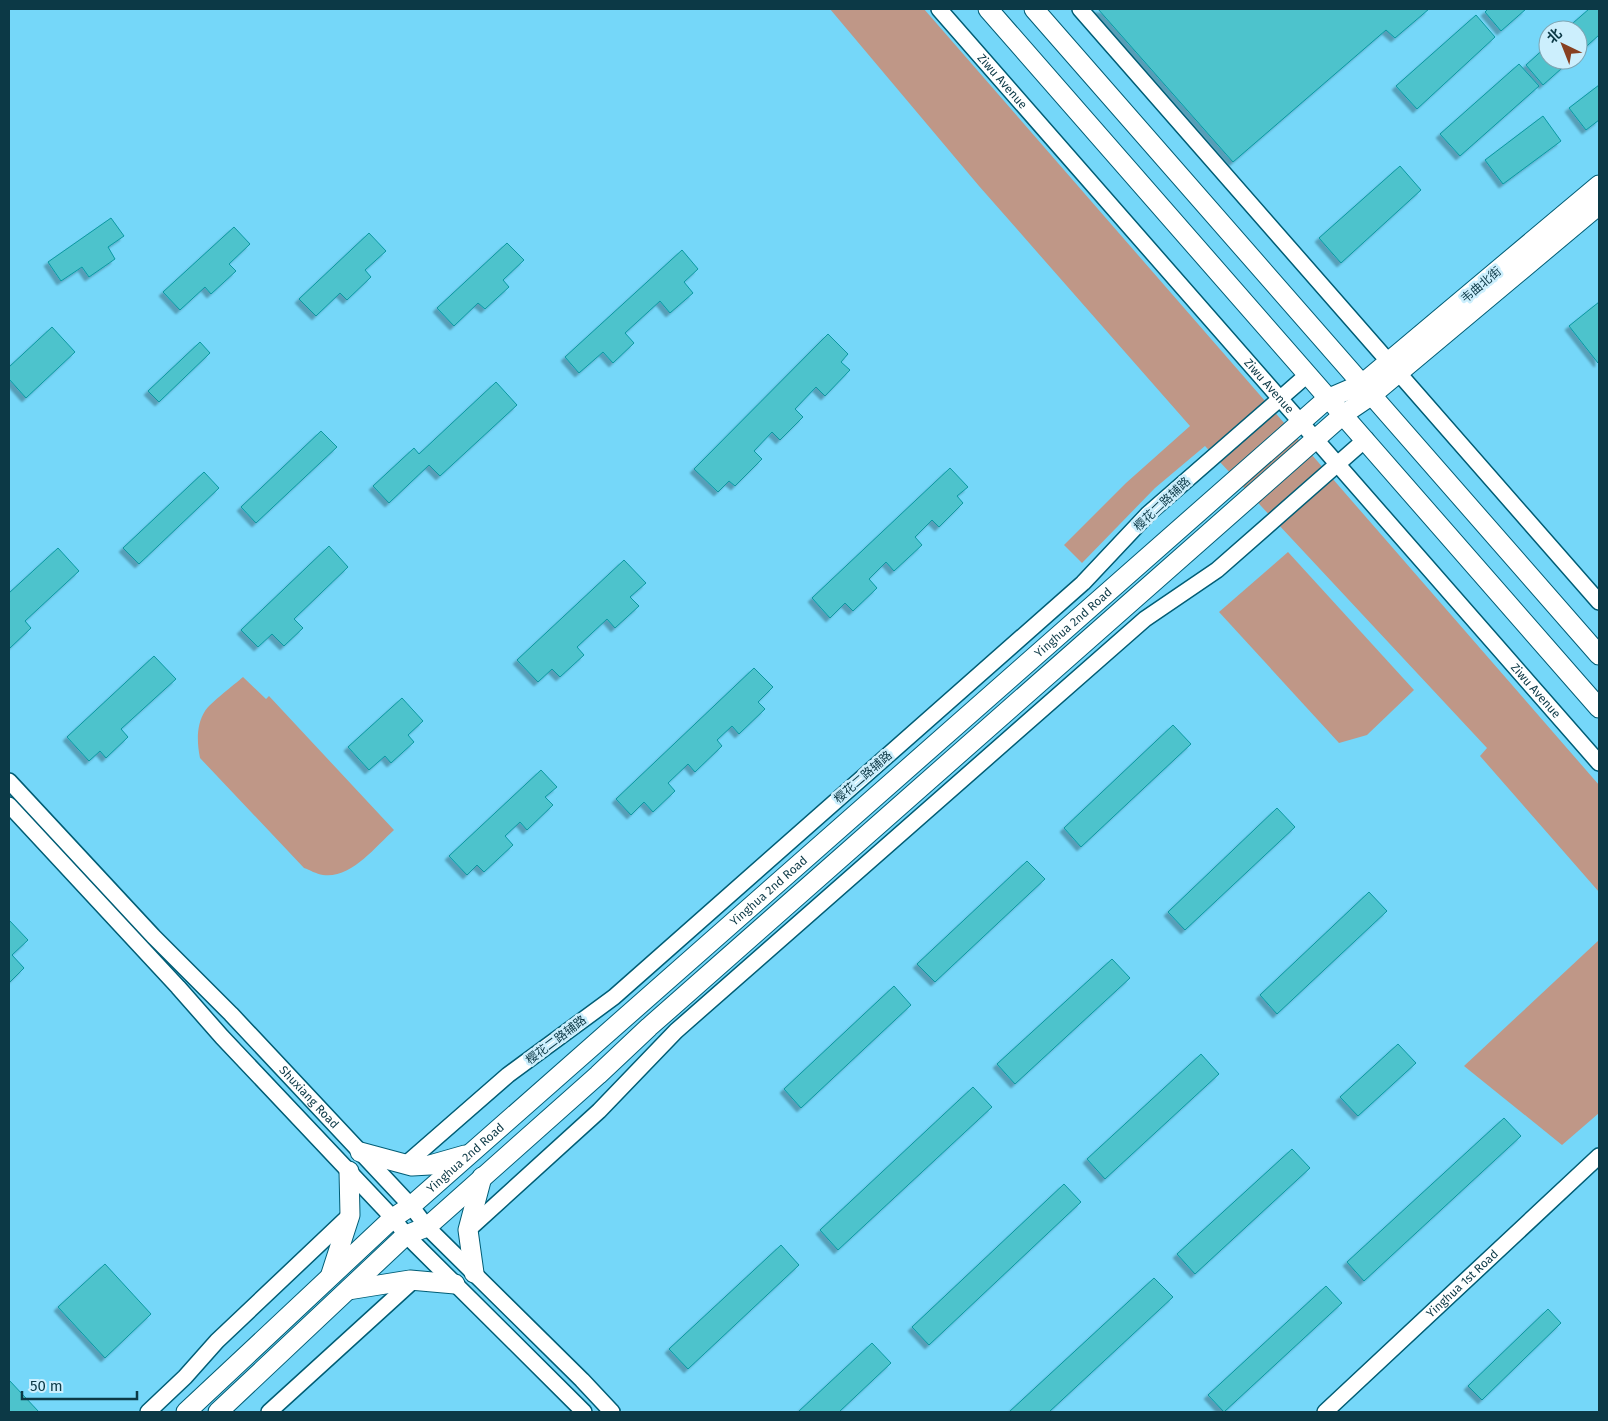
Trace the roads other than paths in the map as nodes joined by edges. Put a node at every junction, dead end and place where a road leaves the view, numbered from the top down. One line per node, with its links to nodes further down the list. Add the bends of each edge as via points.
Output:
1 (939, 9): 10 (street, Ziwu Avenue)
2 (988, 9): 8 (main road)
3 (1034, 9): 9 (main road)
4 (1080, 9): 7 (street)
5 (1599, 185): 7 (main road, 韦曲北街)
6 (1599, 205): 7 (main road, 韦曲北街)
7 (1393, 367): 9 (main road, 韦曲北街); 17 (street)
8 (1307, 375): 10 (street, 樱花二路辅路); 11 (main road)
9 (1367, 390): 11 (main road, Yinghua 2nd Road); 12 (main road, Yinghua 2nd Road); 18 (main road)
10 (1281, 398): 13 (street, Ziwu Avenue); 26 (street, 樱花二路辅路, via 1148,514 1083,583 614,997 508,1075)
11 (1327, 399): 12 (main road); 13 (main road, Yinghua 2nd Road)
12 (1344, 414): 14 (main road, Yinghua 2nd Road); 15 (main road)
13 (1301, 422): 14 (street, Ziwu Avenue); 24 (main road, Yinghua 2nd Road)
14 (1316, 439): 16 (street, Ziwu Avenue); 28 (main road, Yinghua 2nd Road)
15 (1366, 440): 16 (street); 19 (main road)
16 (1338, 464): 20 (street, Ziwu Avenue); 33 (street, via 1217,570 1145,619 735,979 676,1031 599,1111)
17 (1599, 602)
18 (1599, 655)
19 (1599, 708)
20 (1599, 763)
21 (9, 781): 23 (street, Shuxiang Road)
22 (9, 806): 27 (street, Shuxiang Road)
23 (360, 1152): 26 (main road); 29 (street, Shuxiang Road)
24 (470, 1154): 26 (main road, via 430,1165); 29 (main road, Yinghua 2nd Road)
25 (1599, 1156): 46 (street, Yinghua 1st Road)
26 (406, 1164)
27 (349, 1171): 30 (main road); 31 (street, Shuxiang Road)
28 (482, 1177): 32 (main road, Yinghua 2nd Road); 33 (main road)
29 (411, 1206): 31 (main road, Yinghua 2nd Road); 32 (street, Shuxiang Road)
30 (350, 1215): 36 (main road); 40 (street, via 217,1341)
31 (393, 1218): 34 (street, Shuxiang Road); 36 (main road, Yinghua 2nd Road)
32 (427, 1227): 34 (main road, Yinghua 2nd Road); 35 (street, Shuxiang Road)
33 (468, 1230): 35 (main road)
34 (406, 1235): 38 (street, Shuxiang Road); 39 (main road, Yinghua 2nd Road)
35 (474, 1273): 45 (street, Shuxiang Road)
36 (331, 1276): 41 (main road, Yinghua 2nd Road)
37 (414, 1280): 38 (main road); 39 (main road); 43 (street)
38 (455, 1284): 44 (street, Shuxiang Road)
39 (348, 1290): 42 (main road, Yinghua 2nd Road)
40 (148, 1412)
41 (186, 1412)
42 (218, 1412)
43 (269, 1412)
44 (584, 1412)
45 (612, 1412)
46 (1325, 1412)

